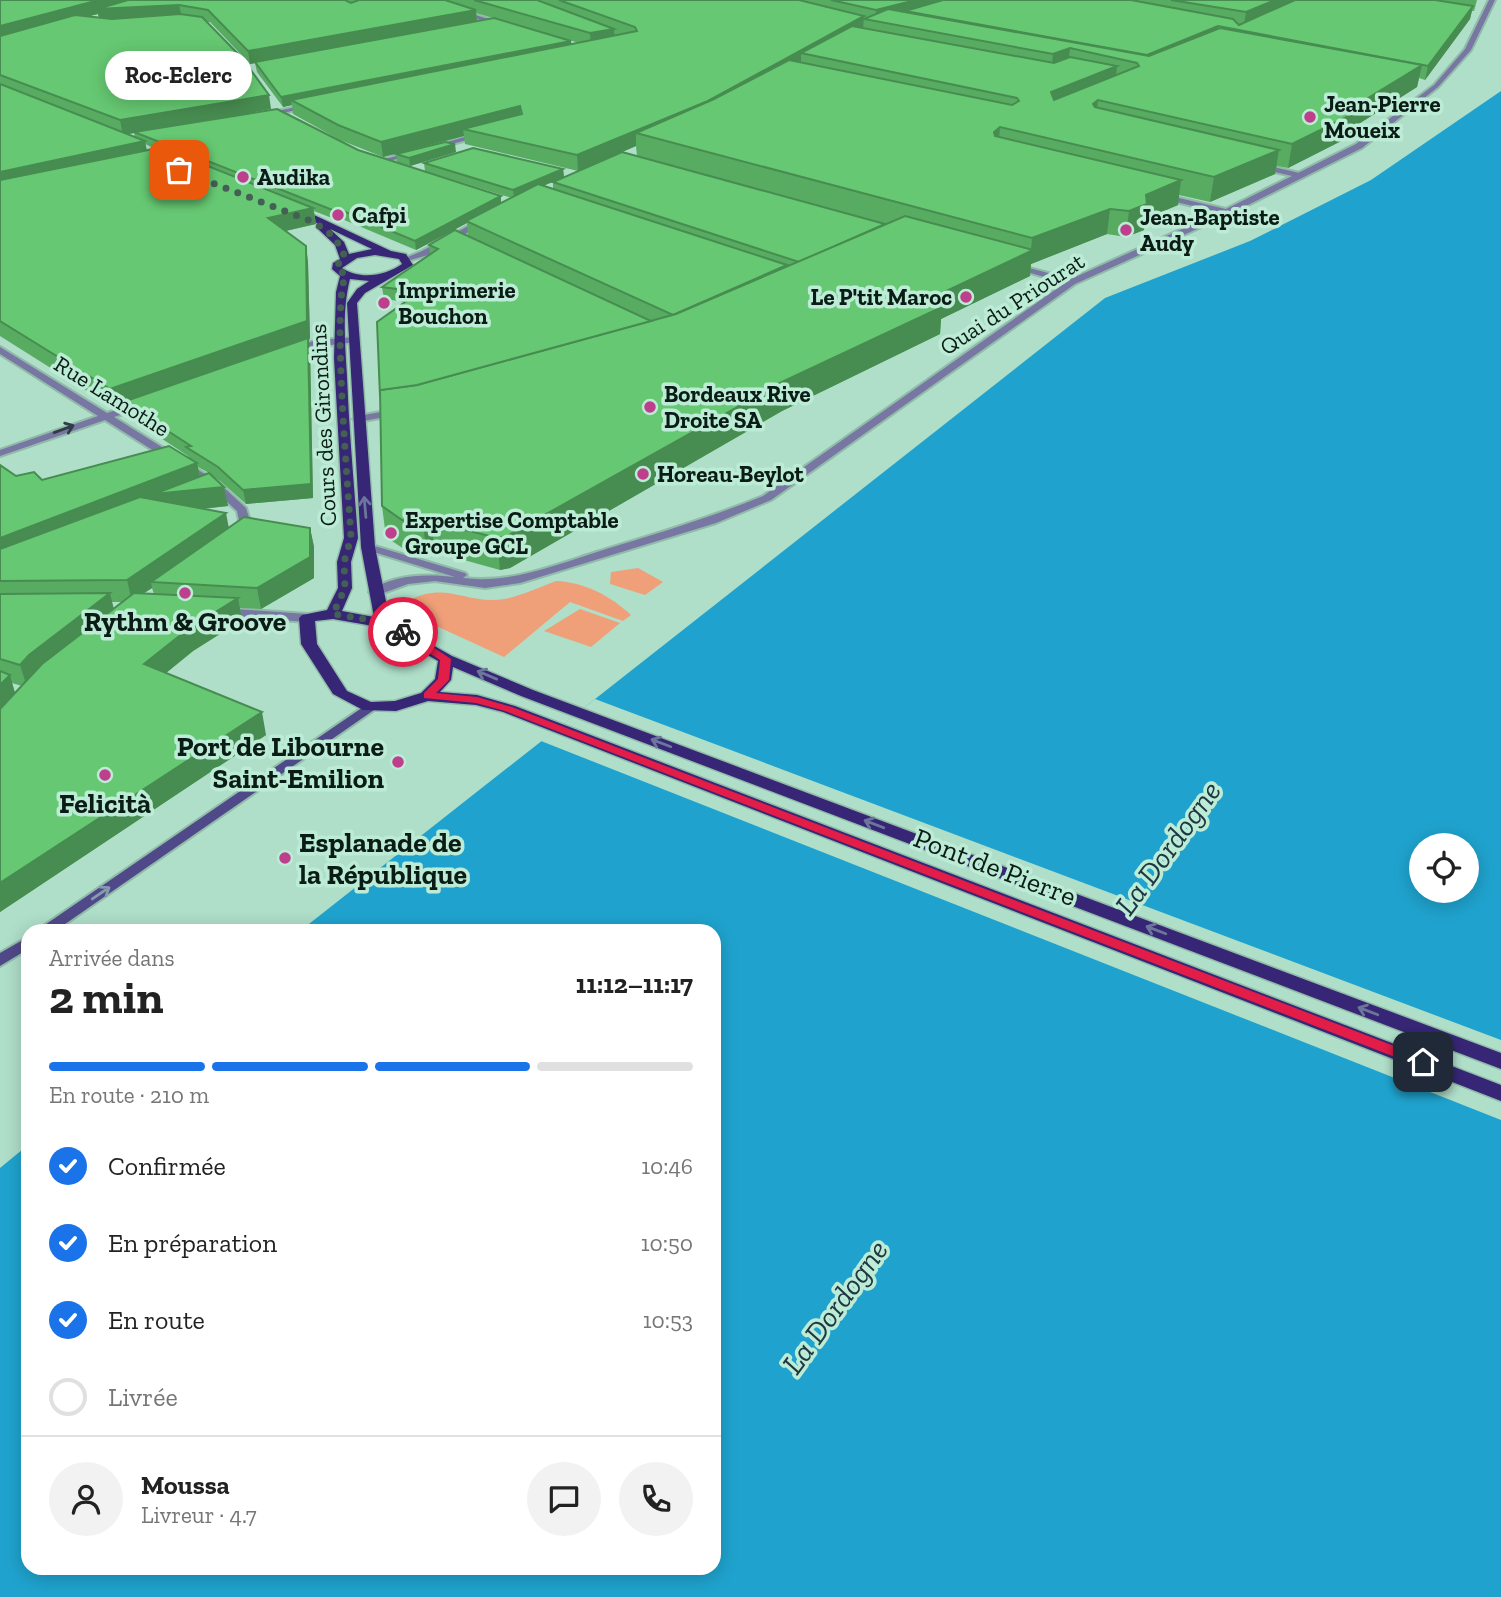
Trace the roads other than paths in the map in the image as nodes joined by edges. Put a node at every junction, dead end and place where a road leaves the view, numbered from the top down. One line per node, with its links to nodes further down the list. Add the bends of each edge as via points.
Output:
1 (1492, 0): 4 (street, Quai du Priourat)
2 (457, 12): 5 (street)
3 (1470, 15): 4 (street)
4 (1484, 17): 9 (street, Quai du Priourat, via 1468,50)
5 (496, 23): 6 (street); 7 (street)
6 (508, 27)
7 (472, 28)
8 (1423, 84): 9 (street)
9 (1436, 86): 22 (street, Quai du Priourat, via 1359,146)
10 (272, 101): 12 (street)
11 (321, 104): 12 (street)
12 (280, 112): 13 (street); 14 (street)
13 (254, 117)
14 (289, 118)
15 (495, 131): 16 (street)
16 (444, 144): 17 (street); 19 (street)
17 (463, 149)
18 (370, 156): 19 (street)
19 (382, 161): 21 (street)
20 (1250, 164): 22 (street)
21 (401, 168)
22 (1301, 176): 24 (street, Quai du Priourat)
23 (1146, 192): 24 (street)
24 (1227, 212): 34 (street, Quai du Priourat)
25 (491, 217): 26 (street)
26 (456, 236): 27 (street); 30 (street)
27 (468, 242)
28 (386, 252): 29 (main road); 29 (main road, via 335,226 284,208 327,230); 30 (main road)
29 (345, 258): 32 (main road, Cours des Girondins, via 337,265)
30 (407, 259): 33 (main road, Cours des Girondins, via 404,268)
31 (1006, 263): 34 (street)
32 (346, 275): 33 (main road); 35 (main road, Cours des Girondins, via 339,292)
33 (384, 276): 35 (main road, Cours des Girondins, via 352,303)
34 (1072, 282): 47 (street, Quai du Priourat, via 767,498 712,521 569,565)
35 (346, 341): 37 (street, via 313,344); 41 (main road, Cours des Girondins); 50 (main road, Cours des Girondins, via 351,538 344,562 345,588)
36 (0, 350): 40 (street, Rue Lamothe)
37 (287, 353)
38 (157, 399): 40 (street)
39 (407, 411): 41 (street)
40 (105, 417): 42 (street, one-way to 40); 43 (street, Rue Lamothe)
41 (358, 419): 46 (main road, Cours des Girondins, one-way to 41)
42 (0, 453)
43 (215, 485): 44 (street); 45 (street, Rue Lamothe, via 242,510 247,530)
44 (202, 490)
45 (236, 538)
46 (368, 547): 47 (street); 48 (main road, Cours des Girondins)
47 (485, 584): 48 (street, via 435,578 406,581)
48 (375, 592): 52 (main road, Cours des Girondins)
49 (201, 611): 51 (street)
50 (333, 614): 51 (main road); 52 (main road)
51 (307, 618): 55 (main road, via 309,644 341,694)
52 (383, 622): 53 (main road)
53 (446, 659): 54 (main road, via 443,680); 59 (main road, one-way to 53)
54 (427, 696): 55 (main road, via 396,706); 60 (main road, Pont de Pierre, via 477,700 509,709)
55 (369, 708): 56 (main road, one-way to 55)
56 (54, 924)
57 (21, 947): 58 (main road)
58 (0, 961)
59 (1501, 1061)
60 (1501, 1093)

